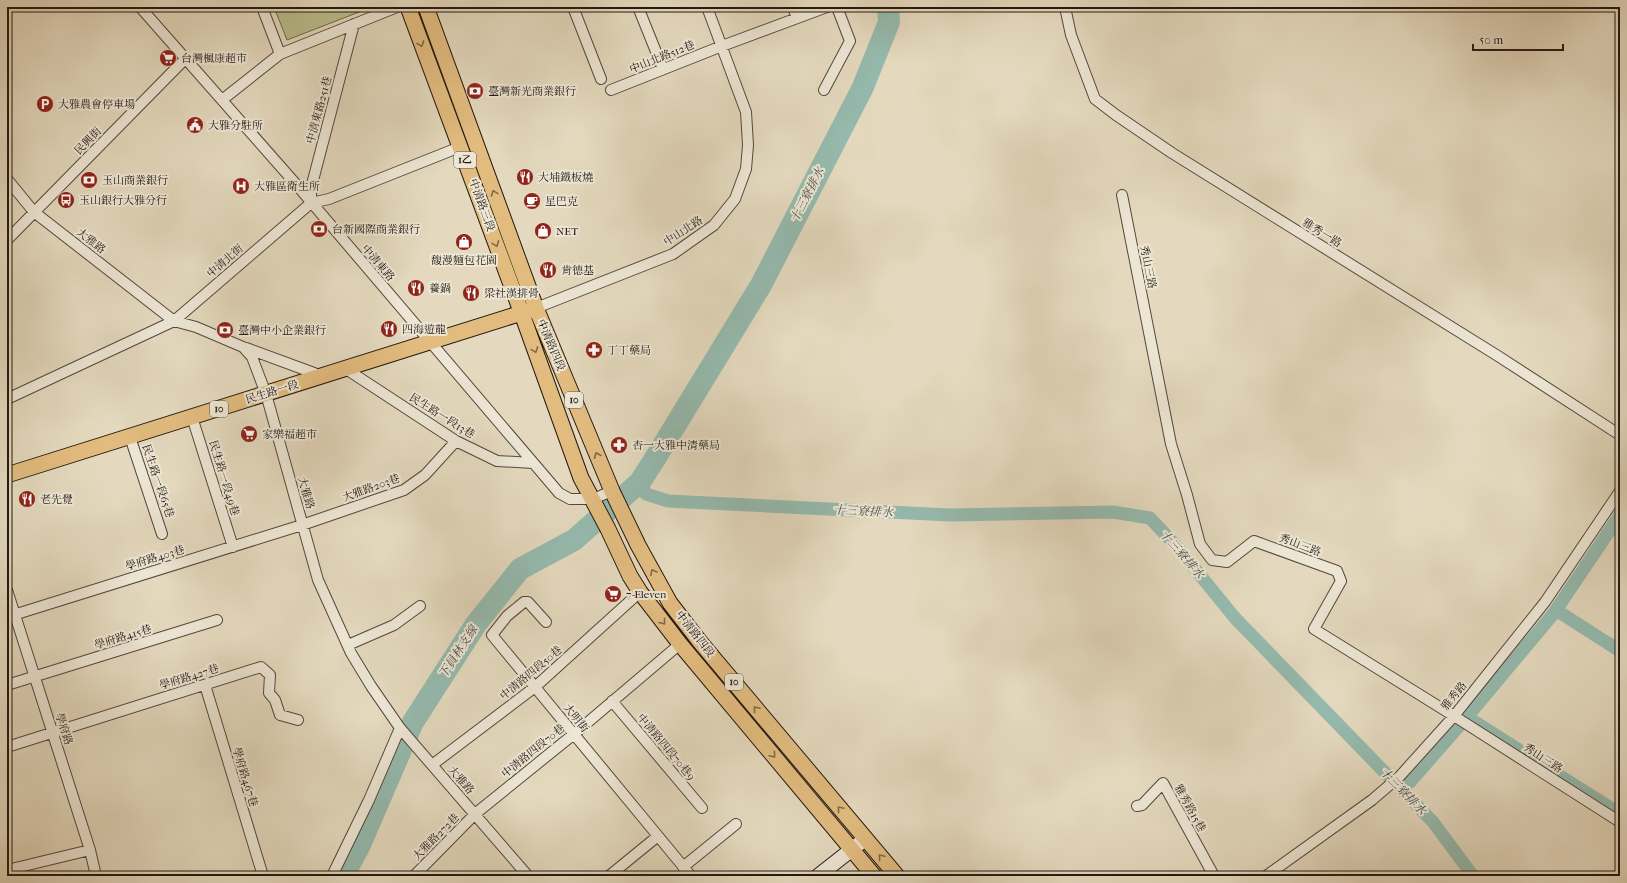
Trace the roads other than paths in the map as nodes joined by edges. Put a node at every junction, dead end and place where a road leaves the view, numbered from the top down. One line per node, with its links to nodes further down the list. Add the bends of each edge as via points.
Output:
1 (140, 7): 17 (street, 中清東路)
2 (262, 7): 16 (street)
3 (397, 7): 14 (street)
4 (408, 7): 23 (main road, 中清路三段 / 1乙, one-way to 23)
5 (426, 7): 29 (main road, 中清路三段 / 1乙, one-way to 5)
6 (573, 7): 19 (street)
7 (638, 7): 18 (street)
8 (707, 7): 15 (street, 中山北路)
9 (793, 7): 13 (street)
10 (827, 7): 13 (street, 中山北路512巷)
11 (837, 7): 21 (street, via 850,41)
12 (1065, 7): 38 (street, 雅秀一路, via 1071,35 1095,99 1116,116)
13 (797, 18): 15 (street, 中山北路512巷)
14 (354, 24): 16 (street); 26 (street, 中清東路251巷, via 311,188)
15 (722, 46): 18 (street, 中山北路512巷); 29 (street, 中山北路, via 746,112 746,169 735,199 714,225 673,254)
16 (280, 54): 22 (street)
17 (185, 59): 22 (street, 中清東路); 27 (street, 民興街)
18 (663, 69): 20 (street, 中山北路512巷)
19 (602, 79)
20 (611, 90)
21 (824, 90)
22 (222, 100): 26 (street, 中清東路)
23 (460, 147): 26 (street, 中清北街, via 329,199); 29 (main road, 中清路三段 / 1乙, one-way to 29)
24 (7, 179): 27 (street, 大雅路)
25 (1122, 195): 62 (street, 秀山三路, via 1171,444 1200,544 1212,560 1227,562 1254,541 1337,571 1341,581 1314,629)
26 (311, 203): 30 (street, 中清北街); 31 (street, 中清東路)
27 (34, 212): 28 (street, 民興街); 30 (street, 大雅路)
28 (7, 240)
29 (529, 311): 31 (main road, 民生路一段 / 10); 44 (main road, 中清路四段 / 10, one-way to 29); 45 (main road, 中清路四段 / 10, one-way to 45, via 581,478)
30 (174, 321): 32 (street, 大雅路, via 196,327); 36 (street, 中清北街)
31 (431, 343): 33 (main road, 民生路一段 / 10); 41 (street, 中清東路)
32 (243, 347): 34 (street); 35 (street, 大雅路, via 252,357)
33 (346, 369): 34 (main road, 民生路一段 / 10); 40 (street, 民生路一段13巷)
34 (322, 376): 35 (main road, 民生路一段 / 10)
35 (266, 394): 37 (main road, 民生路一段 / 10); 46 (street, 大雅路)
36 (7, 399)
37 (192, 417): 39 (main road, 民生路一段 / 10); 48 (street, 民生路一段49巷)
38 (1620, 435)
39 (130, 437): 42 (main road, 民生路一段 / 10); 47 (street, 民生路一段65巷)
40 (456, 441): 41 (street, 民生路一段13巷, via 497,461); 46 (street, 大雅路203巷, via 425,475 404,490)
41 (532, 463): 45 (street, 中清東路, via 559,493 570,499)
42 (7, 475)
43 (1620, 491): 62 (street, 雅秀路, via 1545,602)
44 (613, 494): 45 (street, 中清東路); 75 (main road, 中清路四段 / 10, one-way to 44, via 670,603)
45 (595, 502): 50 (main road, 中清路四段 / 10, via 620,558)
46 (302, 525): 48 (street, 學府路403巷); 56 (street, 大雅路, via 318,580)
47 (162, 534)
48 (232, 547): 52 (street, 學府路403巷)
49 (7, 590): 52 (street, 學府路)
50 (640, 592): 55 (main road, 中清路四段 / 10, one-way to 55); 60 (street, 中清路四段50巷)
51 (420, 606): 56 (street, via 394,624)
52 (11, 616): 57 (street, 學府路)
53 (218, 620): 57 (street, 學府路415巷)
54 (546, 622): 60 (street, 大明街, via 528,602 524,602 507,616 492,635)
55 (680, 644): 61 (street, 中清路四段70巷); 76 (main road, 中清路四段 / 10, one-way to 76)
56 (348, 645): 64 (street, 大雅路, via 371,686)
57 (35, 677): 58 (street, 學府路415巷); 65 (street, 學府路)
58 (7, 685)
59 (205, 685): 63 (street, 學府路427巷, via 262,668 270,675 269,693 275,700 280,715); 65 (street, 學府路427巷); 81 (street, 學府路467巷)
60 (535, 687): 66 (street, 大明街); 68 (street, 中清路四段50巷)
61 (612, 701): 66 (street, 中清路四段70巷); 70 (street, 中清路四段70巷9)
62 (1454, 716): 72 (street, 秀山三路); 91 (street, 雅秀路, via 1400,776 1372,800)
63 (298, 720)
64 (400, 728): 68 (street, 大雅路); 82 (street)
65 (52, 732): 67 (street, 學府路427巷); 77 (street, 學府路)
66 (574, 734): 71 (street, 中清路四段70巷); 74 (street, 大明街)
67 (7, 746)
68 (432, 765): 71 (street, 大雅路)
69 (1137, 806): 90 (street, 雅秀路15巷, via 1142,805 1163,783)
70 (702, 808)
71 (475, 814): 83 (street, 大雅路272巷); 84 (street, 大雅路)
72 (1620, 822)
73 (736, 824): 78 (street)
74 (658, 836): 78 (street, 大明街); 85 (street)
75 (865, 838): 76 (street); 89 (main road, 中清路四段 / 10, one-way to 75)
76 (851, 849): 87 (street); 88 (main road, 中清路四段 / 10)
77 (90, 850): 79 (street); 80 (street, 學府路)
78 (683, 867): 86 (street, 大明街)
79 (7, 870)
80 (96, 876)
81 (263, 876)
82 (332, 876)
83 (414, 876)
84 (528, 876)
85 (609, 876)
86 (691, 876)
87 (818, 876)
88 (874, 876)
89 (897, 876)
90 (1214, 876)
91 (1266, 876)

